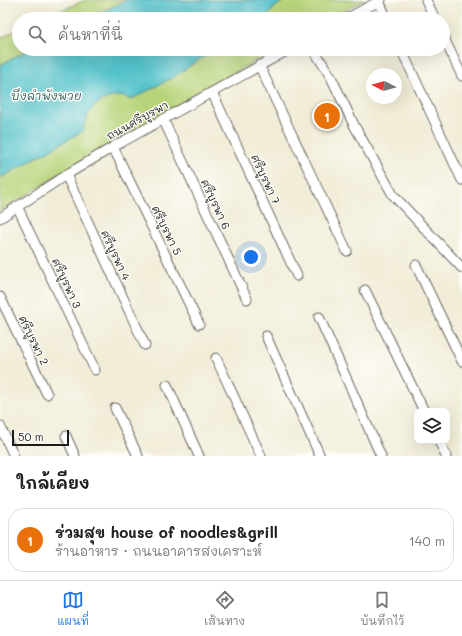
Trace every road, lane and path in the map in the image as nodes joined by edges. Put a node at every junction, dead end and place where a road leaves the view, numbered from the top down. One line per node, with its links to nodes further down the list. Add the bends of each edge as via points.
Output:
1 (426, 0): 5 (street)
2 (380, 1): 3 (street); 4 (street)
3 (359, 12)
4 (384, 12)
5 (432, 12)
6 (450, 51): 11 (street)
7 (277, 56): 10 (street, ถนนศรีบูรพา)
8 (318, 56): 21 (street, via 332,77 354,125 393,195)
9 (404, 56): 16 (street)
10 (260, 65): 12 (street, ถนนศรีบูรพา); 19 (street)
11 (462, 76)
12 (212, 92): 13 (street, ถนนศรีบูรพา); 22 (street, ศรีบูรพา 7)
13 (163, 119): 14 (street, ถนนศรีบูรพา); 25 (street, ศรีบูรพา 6)
14 (113, 147): 15 (street, ถนนศรีบูรพา); 27 (street, ศรีบูรพา 5)
15 (66, 175): 17 (street, ถนนศรีบูรพา); 29 (street, ศรีบูรพา 4)
16 (462, 180)
17 (17, 206): 18 (street, ถนนศรีบูรพา); 32 (street, ศรีบูรพา 3)
18 (0, 218)
19 (347, 251)
20 (416, 265): 31 (street)
21 (462, 268)
22 (297, 276)
23 (365, 290): 36 (street)
24 (0, 297): 34 (street, ศรีบูรพา 2)
25 (247, 299)
26 (319, 317): 46 (street)
27 (199, 324)
28 (266, 336): 45 (street)
29 (145, 345)
30 (216, 358): 44 (street)
31 (462, 361)
32 (95, 370)
33 (167, 385): 43 (street)
34 (48, 394)
35 (115, 408): 42 (street)
36 (423, 408)
37 (0, 426): 40 (street)
38 (66, 436): 41 (street)
39 (440, 444): 47 (street)
40 (14, 456)
41 (75, 456)
42 (138, 456)
43 (199, 456)
44 (261, 456)
45 (320, 456)
46 (381, 456)
47 (446, 456)

